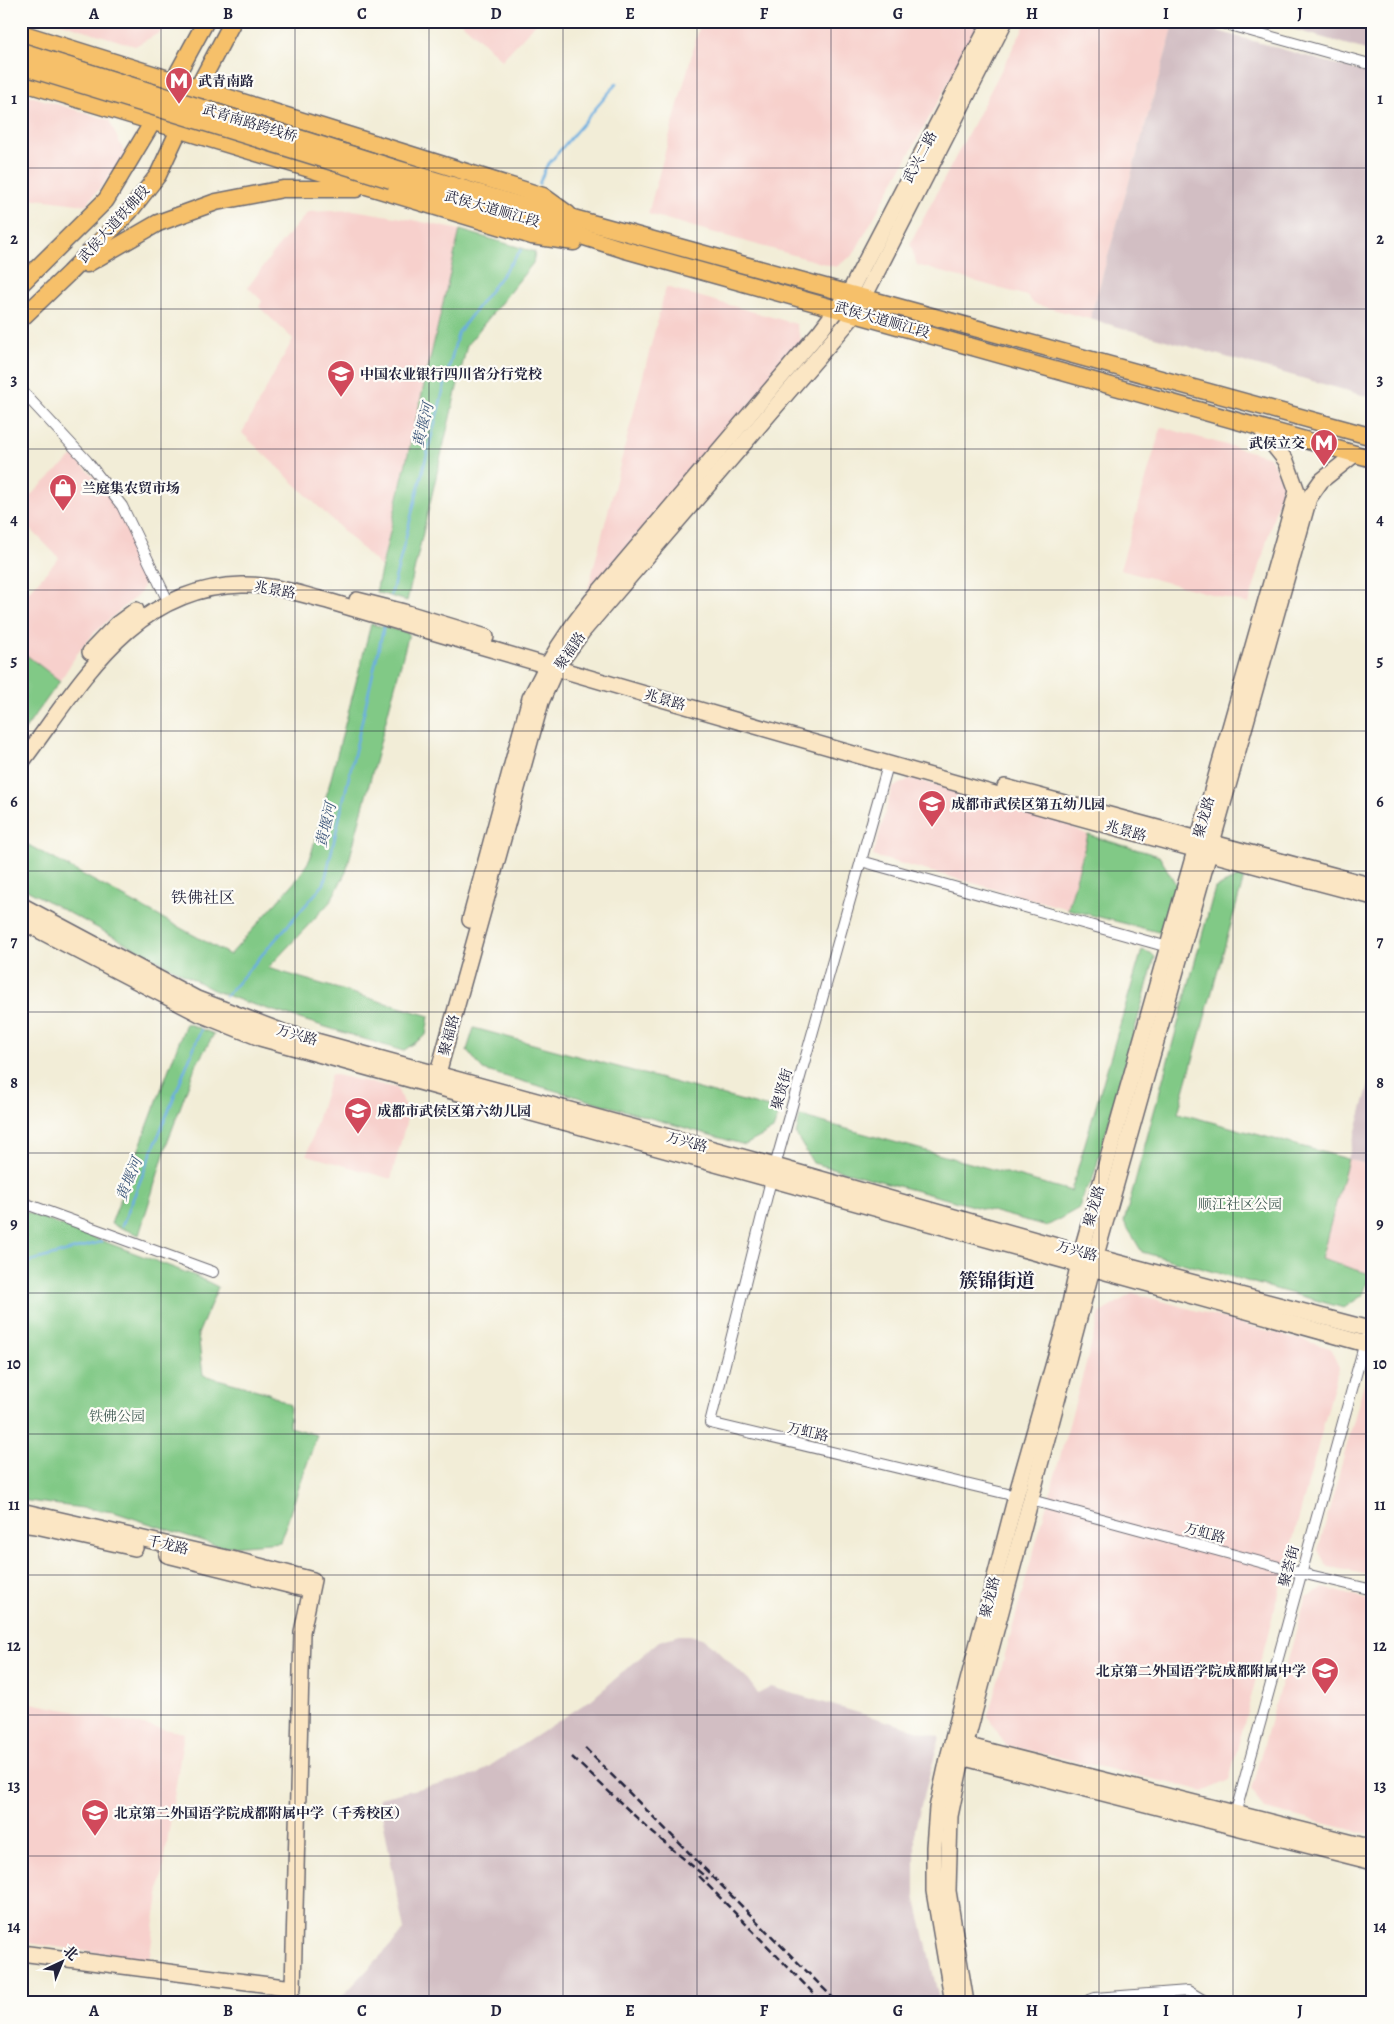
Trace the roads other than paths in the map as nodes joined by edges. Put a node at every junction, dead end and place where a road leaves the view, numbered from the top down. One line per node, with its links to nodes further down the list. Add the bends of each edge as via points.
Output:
1 (206, 21): 10 (main road)
2 (233, 21): 12 (main road)
3 (991, 21): 21 (street, 武兴二路)
4 (1005, 21): 21 (street)
5 (1215, 21): 8 (street)
6 (21, 33): 10 (main road)
7 (21, 51): 15 (main road, 武青南路跨线桥, bridge)
8 (1373, 64)
9 (21, 66): 15 (main road, 武青南路跨线桥, bridge)
10 (173, 80): 12 (main road); 13 (main road, 武侯大道铁佛段)
11 (21, 82): 13 (main road)
12 (197, 87): 14 (main road, 武侯大道铁佛段); 17 (main road, via 543,196)
13 (154, 122): 14 (main road); 20 (main road, 武侯大道铁佛段, via 106,200)
14 (181, 129): 16 (main road); 19 (main road, 武侯大道铁佛段, via 158,175 130,211)
15 (392, 174): 17 (main road, 武侯大道顺江段); 18 (main road, 武侯大道顺江段)
16 (374, 189): 18 (main road, via 532,236); 19 (main road, via 283,189 216,202 158,223)
17 (573, 218): 21 (main road, 武侯大道顺江段)
18 (622, 249): 22 (main road, 武侯大道顺江段)
19 (69, 273): 24 (main road, 武侯大道铁佛段)
20 (21, 284)
21 (857, 296): 22 (street); 23 (street, 聚福路); 25 (main road, 武侯大道顺江段)
22 (839, 308): 23 (main road, 武侯大道顺江段); 33 (street, via 592,600 572,625)
23 (856, 313): 26 (main road, 武侯大道顺江段); 33 (street, 聚福路)
24 (21, 319)
25 (957, 324): 26 (main road); 29 (main road, 武侯大道顺江段)
26 (954, 341): 28 (main road, 武侯大道顺江段)
27 (21, 390): 32 (street, via 92,466 122,506)
28 (1259, 427): 30 (main road, 武侯大道顺江段); 37 (street, 聚龙路, via 1286,461 1297,491)
29 (1373, 437)
30 (1356, 454): 31 (main road, 武侯大道顺江段); 37 (street, 聚龙路, via 1322,482 1309,498)
31 (1373, 459)
32 (165, 595): 33 (street, 兆景路, via 205,579 240,575 277,579 404,612); 34 (street, 兆景路, via 141,606 117,624 88,655)
33 (554, 663): 35 (street, 兆景路, via 270,587 211,588 187,594 130,627 96,660); 36 (street, 兆景路); 37 (street, 兆景路, via 889,755); 44 (street, 聚福路)
34 (21, 747)
35 (21, 763)
36 (888, 765): 37 (street, 兆景路); 38 (street, 聚贤街)
37 (1204, 847): 39 (street, 兆景路); 40 (street, 兆景路); 43 (street, 聚龙路); 47 (street, 聚龙路)
38 (861, 861): 43 (street); 45 (street, 聚贤街)
39 (1373, 886)
40 (1373, 897)
41 (21, 905): 44 (street, 万兴路, via 197,998 283,1032)
42 (21, 921): 44 (street, via 228,1026 260,1038)
43 (1168, 947): 47 (street, 聚龙路)
44 (431, 1079): 45 (street, 万兴路)
45 (773, 1173): 47 (street, 万兴路); 51 (street, 聚贤街)
46 (21, 1202): 48 (street)
47 (1087, 1261): 50 (street, 万兴路); 52 (street, 聚龙路, via 1067,1317); 53 (street, 聚龙路)
48 (213, 1272)
49 (1373, 1313): 50 (street, 聚荟街)
50 (1369, 1337): 56 (street, 聚荟街)
51 (710, 1423): 52 (street, 万虹路)
52 (1016, 1496): 59 (street, 聚龙路)
53 (1032, 1500): 56 (street, 万虹路); 59 (street, 聚龙路)
54 (21, 1511): 57 (street, 千龙路, via 240,1561)
55 (21, 1524): 57 (street, 千龙路)
56 (1301, 1573): 58 (street, 万虹路); 60 (street, 聚荟街)
57 (312, 1585): 63 (street, via 302,1632 293,1988)
58 (1373, 1590)
59 (957, 1750): 60 (street); 64 (street, 聚龙路, via 937,1808 934,1847 934,1891); 65 (street, 聚龙路, via 950,1816 948,1891)
60 (1234, 1820): 61 (street); 62 (street)
61 (1373, 1848)
62 (1373, 1862)
63 (21, 1953)
64 (953, 2003)
65 (966, 2003)
66 (1082, 2003): 67 (street, via 1095,1998 1188,1990)
67 (1208, 2003)

